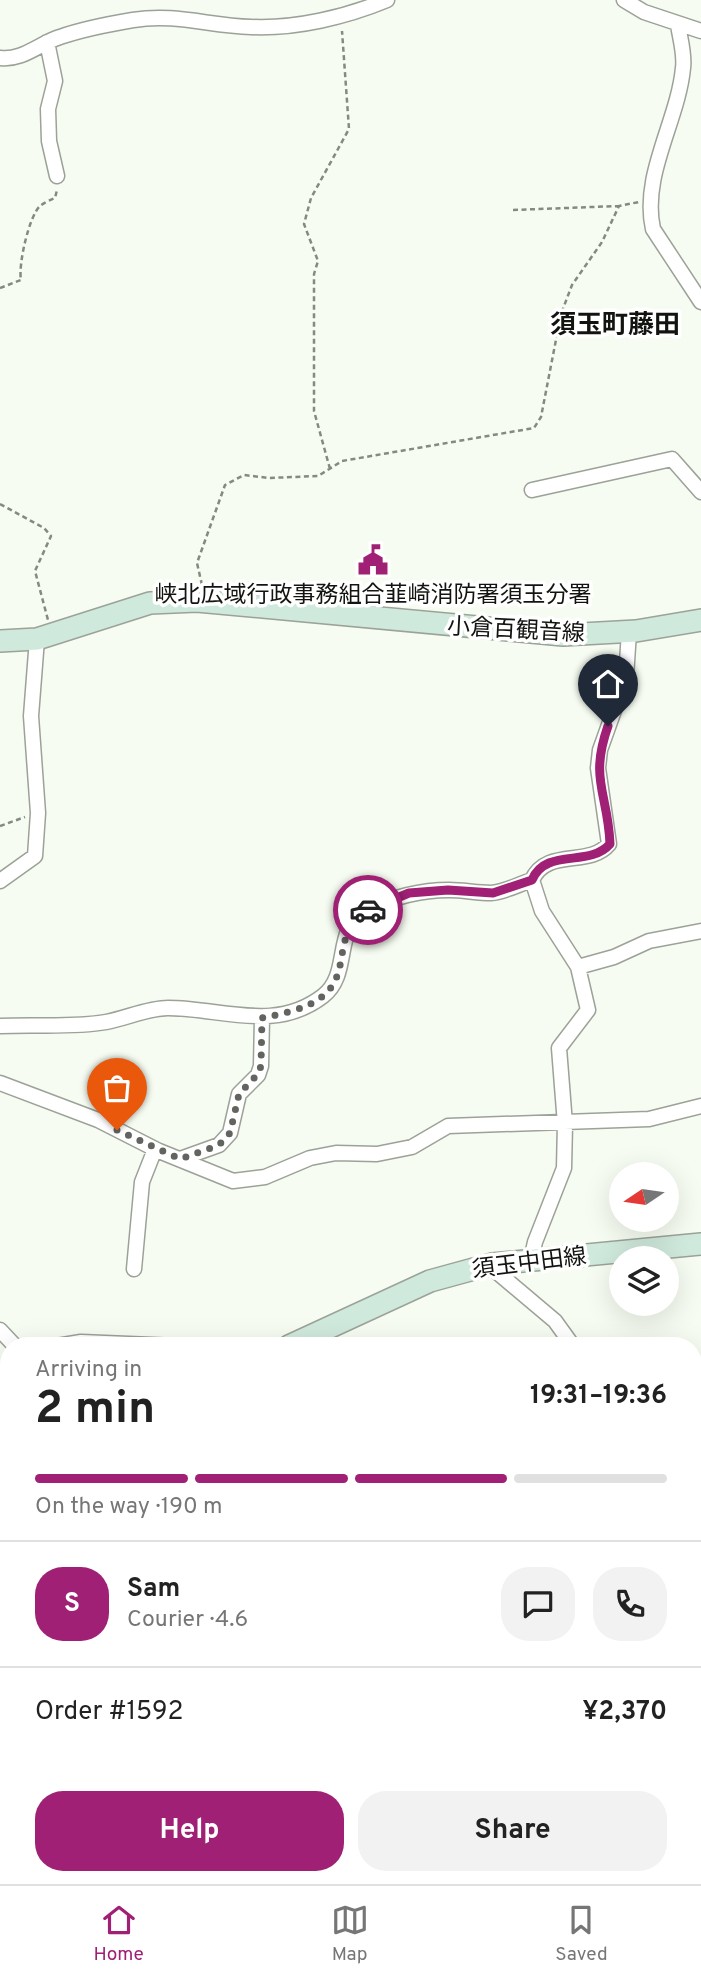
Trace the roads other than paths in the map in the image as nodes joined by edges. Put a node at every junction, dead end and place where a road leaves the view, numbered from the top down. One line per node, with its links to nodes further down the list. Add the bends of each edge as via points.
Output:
1 (387, 0): 5 (street, via 341,16 249,27 186,17 136,20)
2 (624, 0): 3 (street)
3 (678, 25): 4 (street); 8 (street, via 684,68 652,199 653,229)
4 (701, 31)
5 (47, 42): 6 (street, via 14,58); 7 (street, via 55,81 48,109 49,141)
6 (0, 58)
7 (57, 176)
8 (701, 302)
9 (532, 490): 10 (street, via 672,458)
10 (701, 492)
11 (701, 620): 12 (main road, 小倉百観音線)
12 (629, 632): 13 (main road, 小倉百観音線, via 510,632 207,603 150,603); 15 (street, via 626,677 598,768 610,844 602,853 549,862 537,869)
13 (43, 638): 14 (main road, 小倉百観音線); 16 (street, via 31,716 38,813 35,856)
14 (0, 641)
15 (532, 880): 18 (street, via 542,911); 19 (street, via 493,893 409,893 366,910 353,918 337,975 324,996 287,1013)
16 (0, 881)
17 (701, 931): 18 (street, via 649,941)
18 (578, 967): 23 (street, via 588,1010 559,1048)
19 (262, 1018): 20 (street, via 166,1008 94,1023); 25 (street, via 261,1066 239,1094 230,1133 219,1145)
20 (0, 1026)
21 (0, 1083): 24 (street, via 98,1120)
22 (701, 1106): 23 (street, via 649,1119)
23 (565, 1124): 25 (street, via 448,1126 412,1147 377,1154 336,1153 310,1158 265,1177 233,1181); 27 (street, via 564,1168)
24 (155, 1149): 25 (street); 29 (street, via 142,1182)
25 (180, 1159)
26 (701, 1244): 27 (main road, 須玉中田線)
27 (531, 1260): 28 (main road, 須玉中田線)
28 (492, 1264): 30 (main road, 須玉中田線, via 430,1281); 31 (street)
29 (134, 1269)
30 (309, 1337)
31 (567, 1337)

